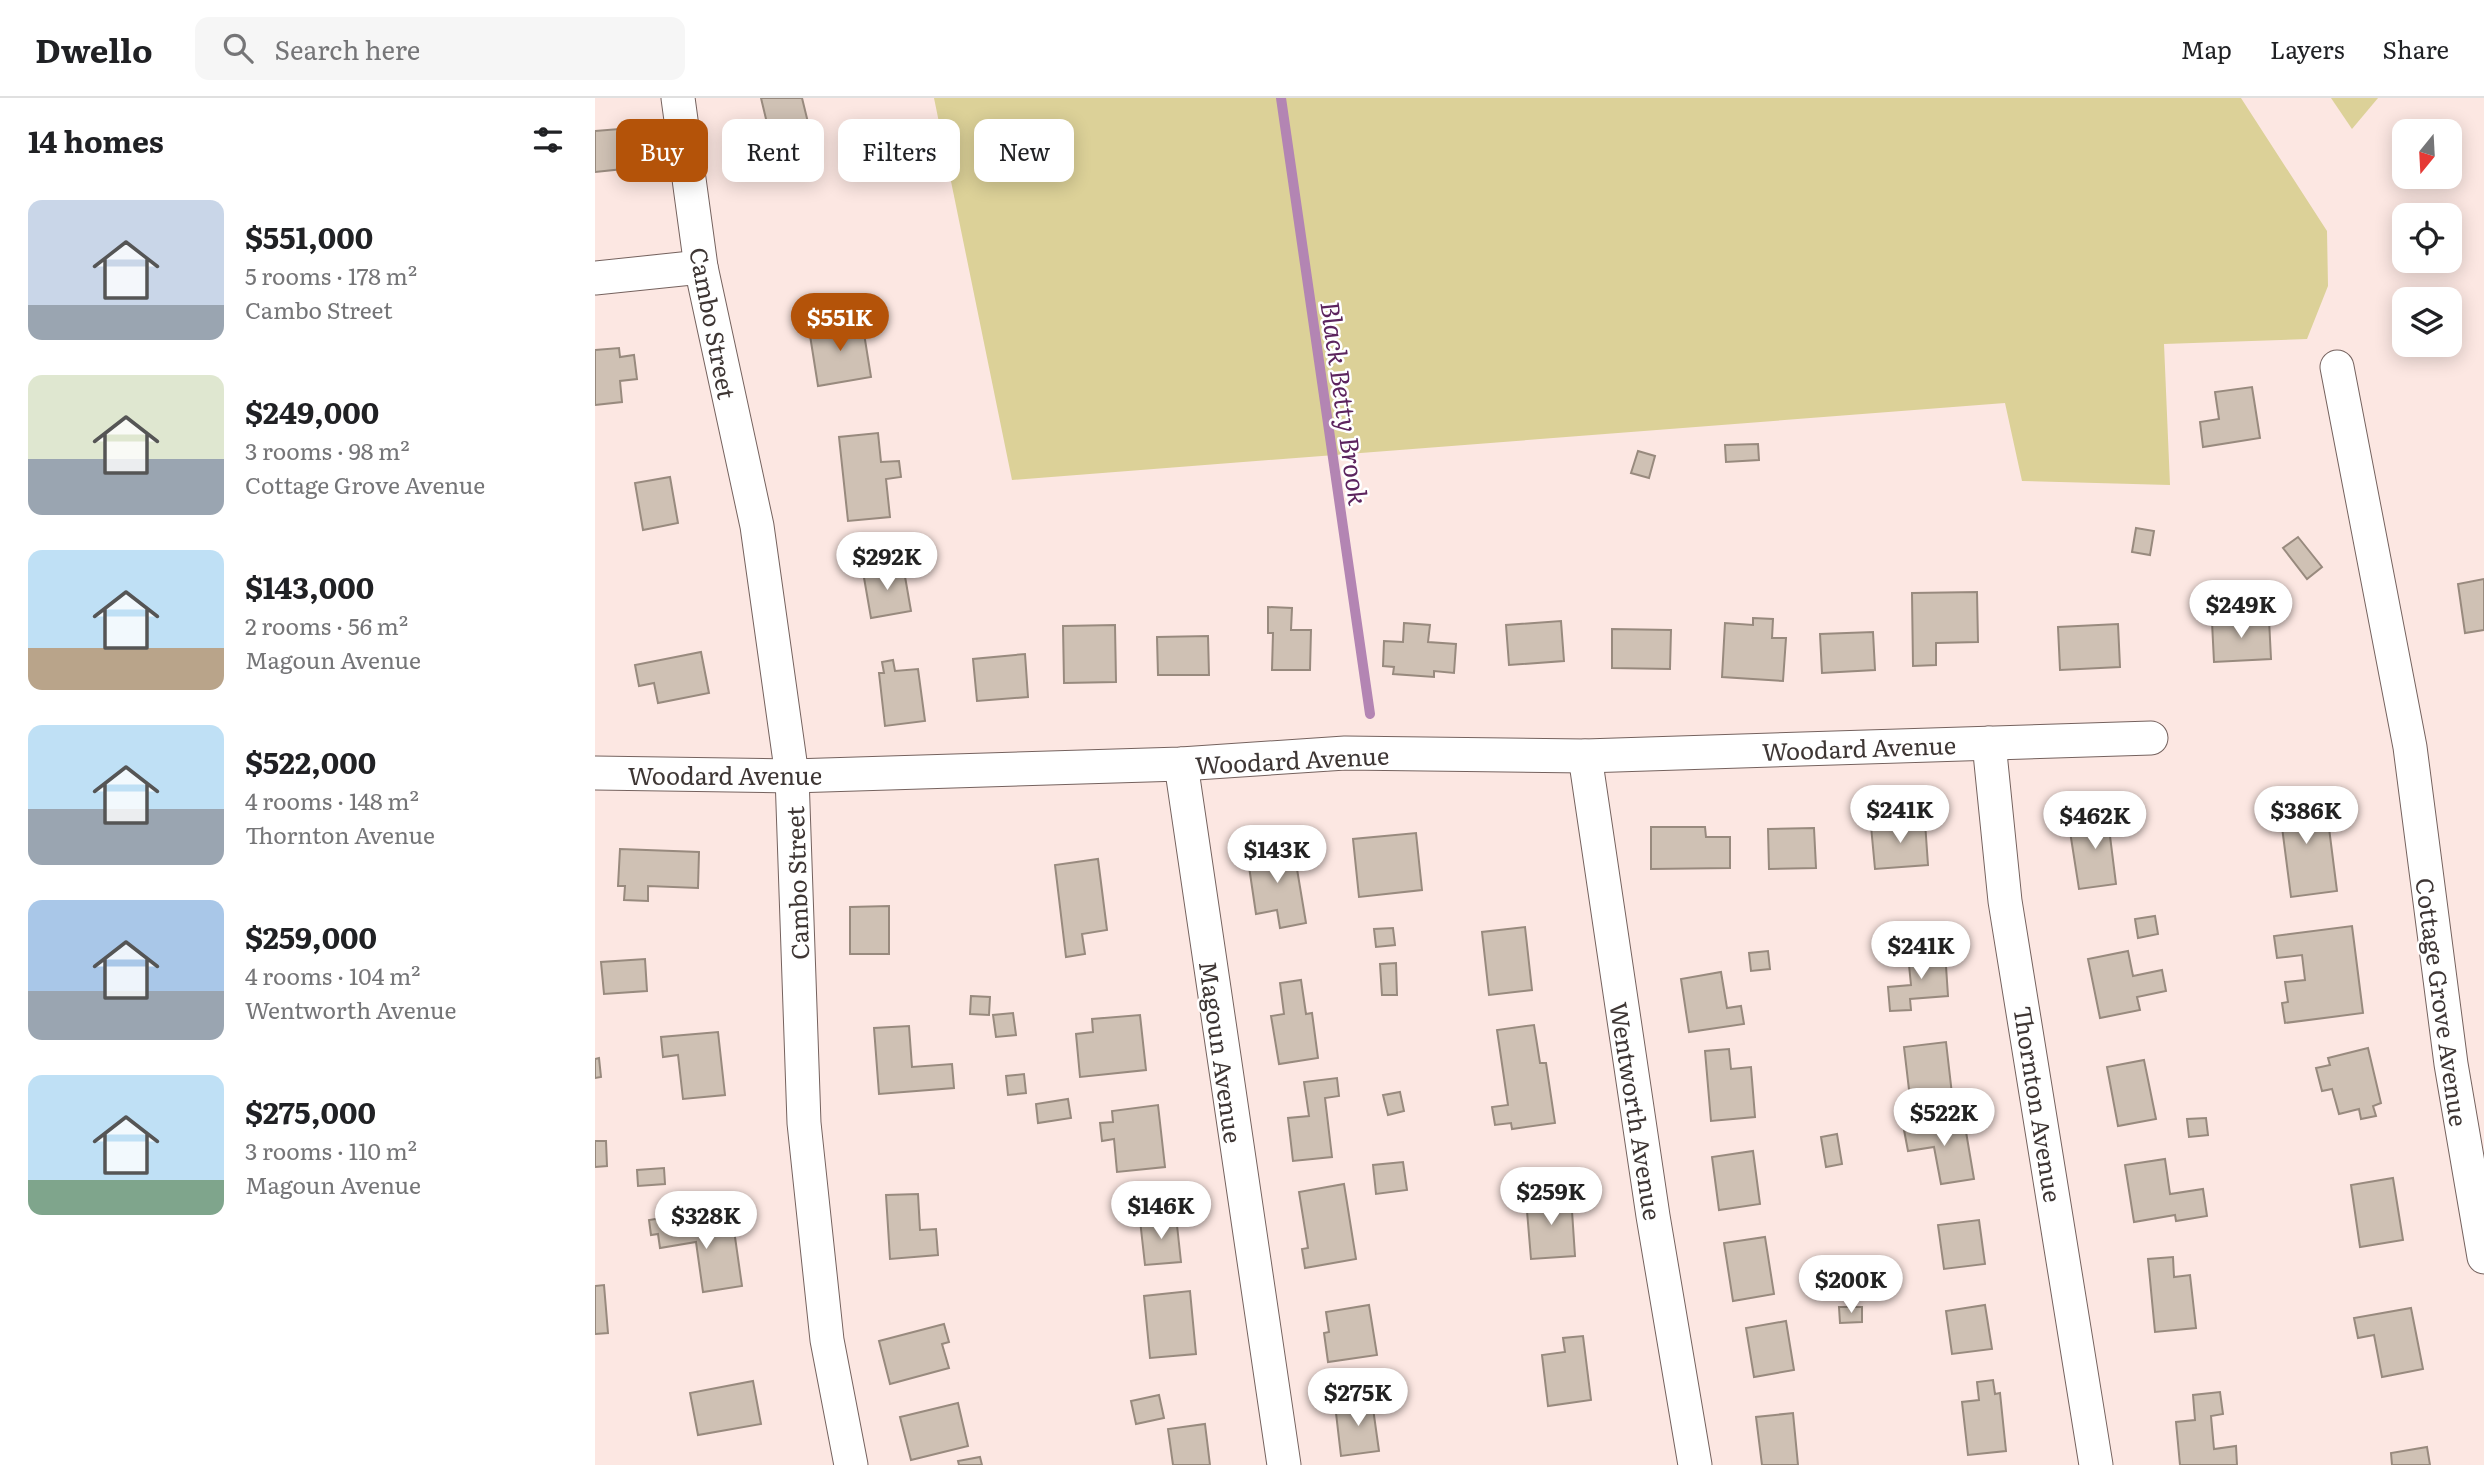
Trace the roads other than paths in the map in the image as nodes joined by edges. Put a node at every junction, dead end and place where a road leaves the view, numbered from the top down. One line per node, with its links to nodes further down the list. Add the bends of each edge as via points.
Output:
1 (678, 98): 2 (street, Cambo Street)
2 (701, 267): 3 (street); 10 (street, Cambo Street, via 757,526)
3 (595, 278)
4 (2337, 367): 11 (street, Cottage Grove Avenue, via 2410,747 2451,1064)
5 (2151, 738): 6 (street, Woodard Avenue)
6 (1989, 743): 7 (street, Woodard Avenue); 15 (street, Thornton Avenue, via 2005,901)
7 (1585, 756): 8 (street, Woodard Avenue, via 1345,753); 14 (street, Wentworth Avenue)
8 (1181, 764): 10 (street, Woodard Avenue); 13 (street, Magoun Avenue)
9 (595, 773): 10 (street, Woodard Avenue)
10 (792, 776): 12 (street, Cambo Street, via 804,1124 827,1340)
11 (2484, 1257)
12 (851, 1465)
13 (1284, 1465)
14 (1695, 1465)
15 (2096, 1465)

